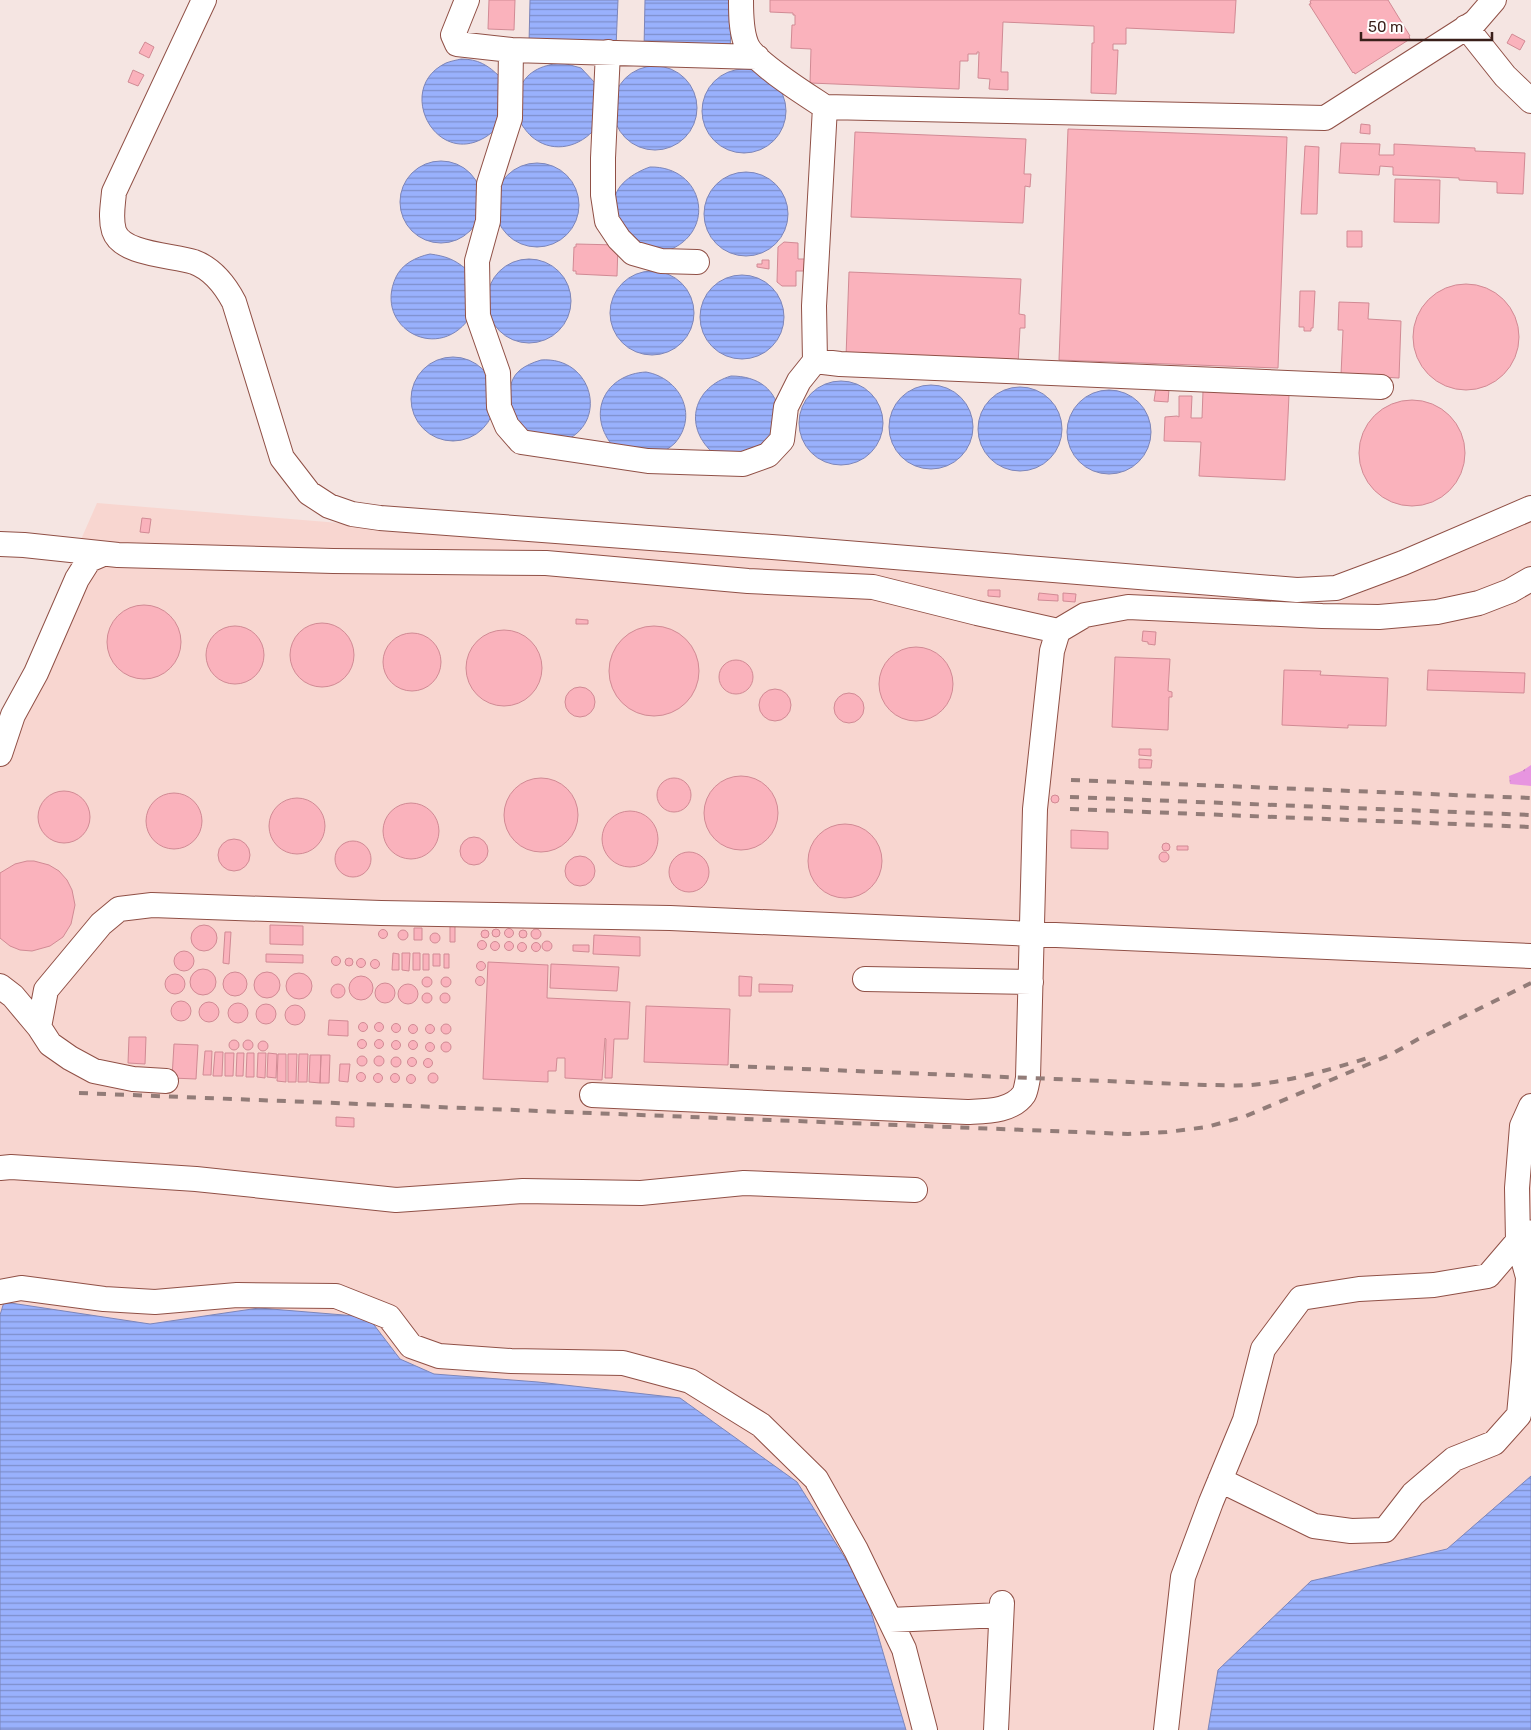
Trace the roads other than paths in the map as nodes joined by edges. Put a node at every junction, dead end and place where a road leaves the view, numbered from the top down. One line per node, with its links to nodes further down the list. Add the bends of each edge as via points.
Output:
1 (204, 0): 14 (lane, via 114,192 114,232 124,244 195,263 225,286 234,302 282,458 309,492 329,506 352,514 380,518 1298,590 1336,588)
2 (467, 0): 6 (lane, via 453,35 457,44)
3 (741, 0): 8 (lane, via 746,44)
4 (1494, 0): 5 (lane, via 1475,22)
5 (1466, 27): 9 (lane, via 1505,76); 10 (lane, via 1325,118)
6 (511, 50): 7 (lane); 12 (lane, via 510,118 490,184 488,221 477,261 478,316 498,373 499,407 507,426 521,442 648,461 743,464 768,455 782,440 786,407)
7 (608, 52): 8 (lane); 11 (lane, via 603,158 607,221 633,253 660,260)
8 (757, 57): 10 (lane)
9 (1531, 101)
10 (825, 107): 12 (lane, via 814,306)
11 (697, 262)
12 (815, 361): 13 (lane)
13 (1382, 387)
14 (1531, 508)
15 (0, 544): 16 (lane)
16 (103, 554): 18 (lane, via 546,563 748,581 873,587); 19 (lane, via 89,560 77,579 36,673 13,715)
17 (1531, 579): 18 (lane, via 1479,603 1437,612 1369,617 1128,607 1085,615)
18 (1058, 630): 20 (lane, via 1052,651 1035,809)
19 (0, 754)
20 (1032, 934): 21 (lane); 23 (lane); 25 (lane, via 670,918 152,905 119,909 100,924 46,990)
21 (1531, 956)
22 (865, 979): 23 (lane)
23 (1031, 982): 27 (lane, via 1028,1078 1024,1094 1014,1103 997,1110 967,1112)
24 (0, 986): 25 (lane, via 13,996)
25 (38, 1027): 26 (lane, via 50,1044 94,1071 133,1079)
26 (166, 1081)
27 (592, 1095)
28 (1531, 1106): 31 (lane, via 1522,1126 1517,1188)
29 (0, 1168): 30 (lane, via 196,1180 396,1200 523,1190 641,1193 744,1183)
30 (915, 1190)
31 (1524, 1232): 33 (lane, via 1488,1276 1301,1298 1263,1349 1245,1420); 33 (lane, via 1528,1277 1519,1415 1494,1443 1454,1459 1413,1494 1385,1530 1351,1531 1314,1526)
32 (0, 1292): 34 (lane, via 21,1288 155,1302 237,1295 336,1296 389,1318 411,1346 439,1356 623,1363 690,1381 761,1425 816,1479)
33 (1220, 1480): 37 (lane, via 1183,1577)
34 (890, 1620): 35 (lane, via 904,1649); 36 (lane, via 1002,1609)
35 (925, 1730)
36 (996, 1730)
37 (1166, 1730)

